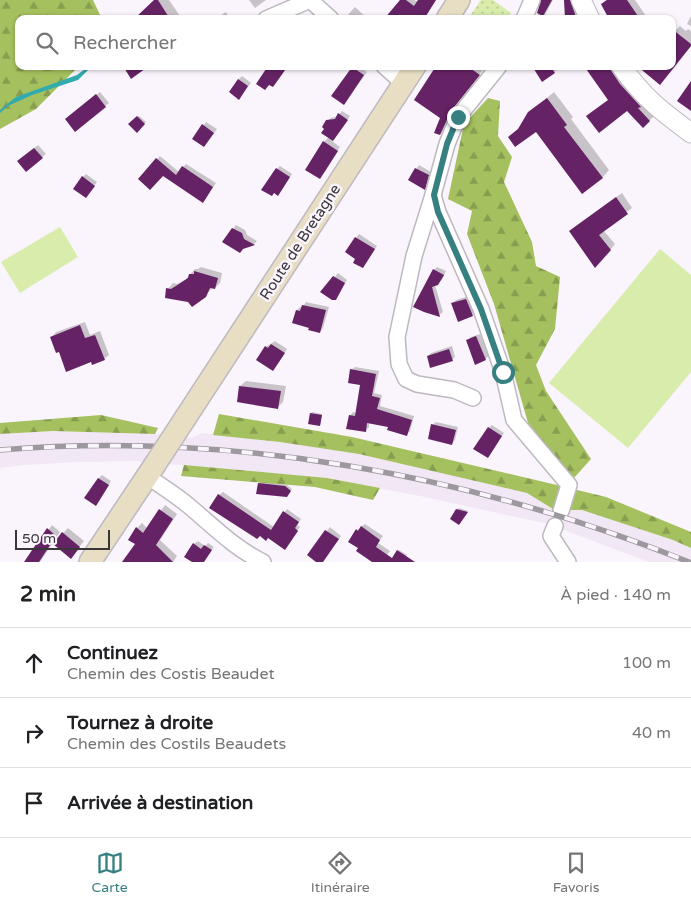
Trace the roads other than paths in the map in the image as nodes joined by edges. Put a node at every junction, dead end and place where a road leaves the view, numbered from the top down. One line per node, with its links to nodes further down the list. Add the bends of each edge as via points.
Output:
1 (310, 0): 5 (street); 6 (street)
2 (459, 0): 7 (main road)
3 (532, 0): 8 (street)
4 (581, 0): 9 (street)
5 (275, 15)
6 (327, 15)
7 (449, 15)
8 (526, 15)
9 (588, 15)
10 (396, 70): 13 (street)
11 (496, 70): 15 (street, via 458,117 447,144)
12 (624, 70): 14 (street, via 657,108)
13 (410, 75): 17 (main road, Route de Bretagne, bridge)
14 (691, 133)
15 (434, 195): 16 (street, via 407,285 397,337 399,364 406,379 454,390); 18 (street, via 438,212 487,327 503,372 514,420 569,486)
16 (473, 398)
17 (150, 471): 20 (main road, Route de Bretagne); 21 (street, via 212,528)
18 (561, 512)
19 (555, 526): 22 (street, via 551,536)
20 (90, 562)
21 (263, 562)
22 (568, 562)

